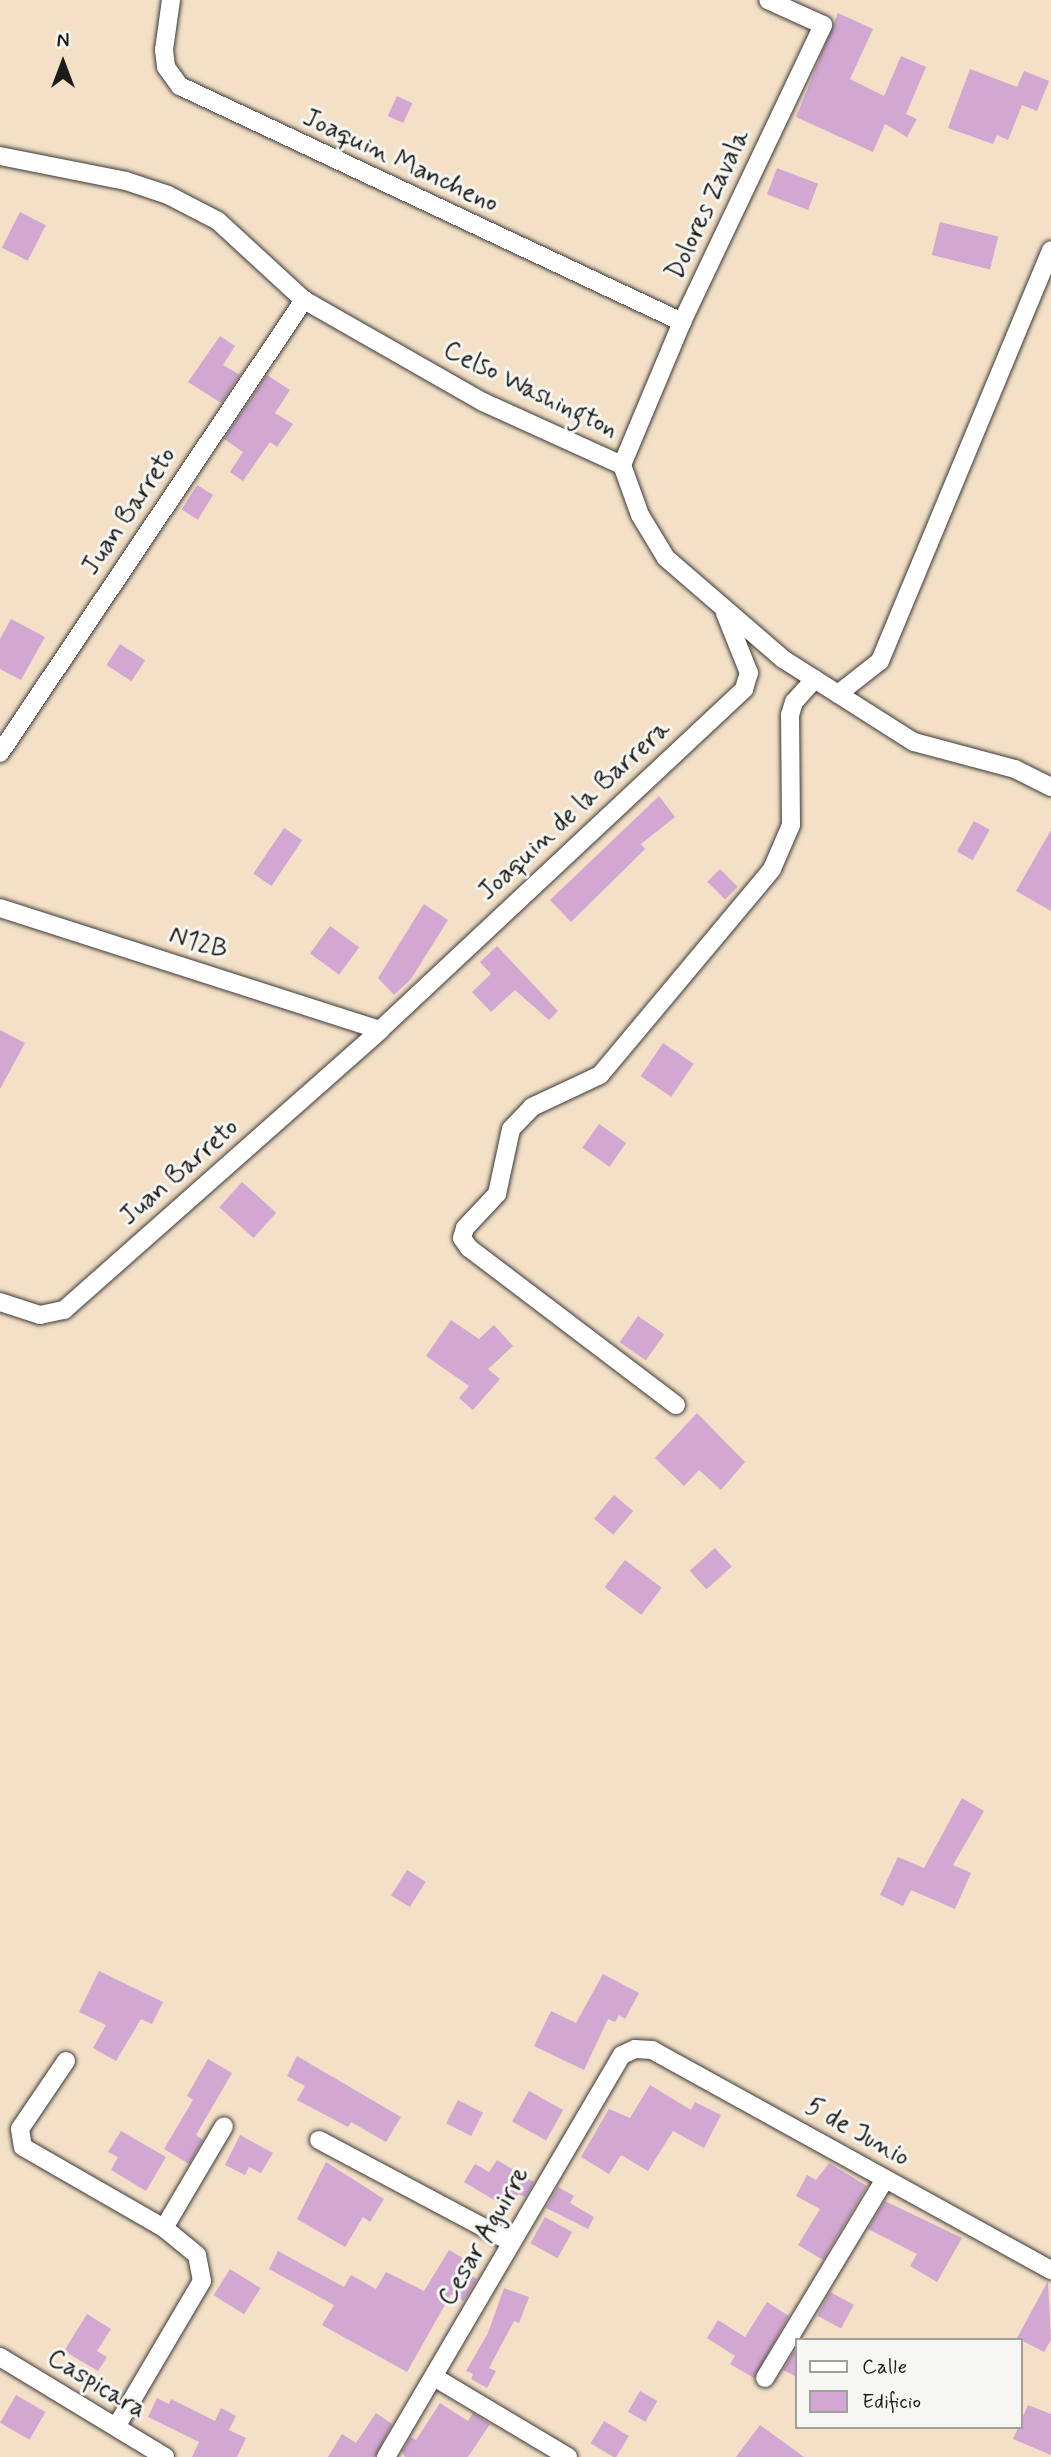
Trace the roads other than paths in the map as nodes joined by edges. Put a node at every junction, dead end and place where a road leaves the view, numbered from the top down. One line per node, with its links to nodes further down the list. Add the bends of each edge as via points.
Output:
1 (172, 0): 6 (street, Joaquin Mancheno, via 163,50 166,67 180,86)
2 (768, 0): 6 (street, Dolores Zavala, via 823,25)
3 (0, 156): 5 (street, Celso Washington, via 126,181 169,195 218,222)
4 (1051, 250): 10 (street, via 880,661)
5 (304, 300): 7 (street, Celso Washington, via 483,402); 11 (street, Juan Barreto)
6 (682, 322): 7 (street, Dolores Zavala)
7 (622, 466): 8 (street, Celso Washington, via 640,514 666,558)
8 (723, 610): 9 (street, Celso Washington); 14 (street, Joaquin de la Barrera, via 749,673 744,689)
9 (815, 679): 10 (street, Celso Washington); 16 (street, via 794,702 790,715 791,825 772,869 600,1075 532,1107 511,1129 497,1194 465,1228 463,1238 469,1248)
10 (838, 694): 12 (street, Celso Washington, via 914,742 1015,769)
11 (0, 753)
12 (1051, 788)
13 (0, 908): 14 (street, N12B)
14 (380, 1030): 15 (street, Juan Barreto, via 64,1310 40,1315)
15 (0, 1302)
16 (676, 1405)
17 (635, 2049): 21 (street, 5 de Junio, via 652,2050); 23 (street, Cesar Aguirre, via 622,2055)
18 (66, 2061): 22 (street, via 20,2129 23,2147)
19 (224, 2126): 22 (street)
20 (319, 2140): 23 (street)
21 (885, 2179): 24 (street, 5 de Junio); 27 (street)
22 (163, 2228): 28 (street, via 197,2255 202,2281)
23 (511, 2242): 26 (street, Cesar Aguirre)
24 (1051, 2270)
25 (0, 2357): 28 (street, Caspicara)
26 (434, 2377): 30 (street, Cesar Aguirre); 31 (street)
27 (765, 2378)
28 (116, 2427): 29 (street, Caspicara)
29 (165, 2457)
30 (386, 2457)
31 (568, 2457)

